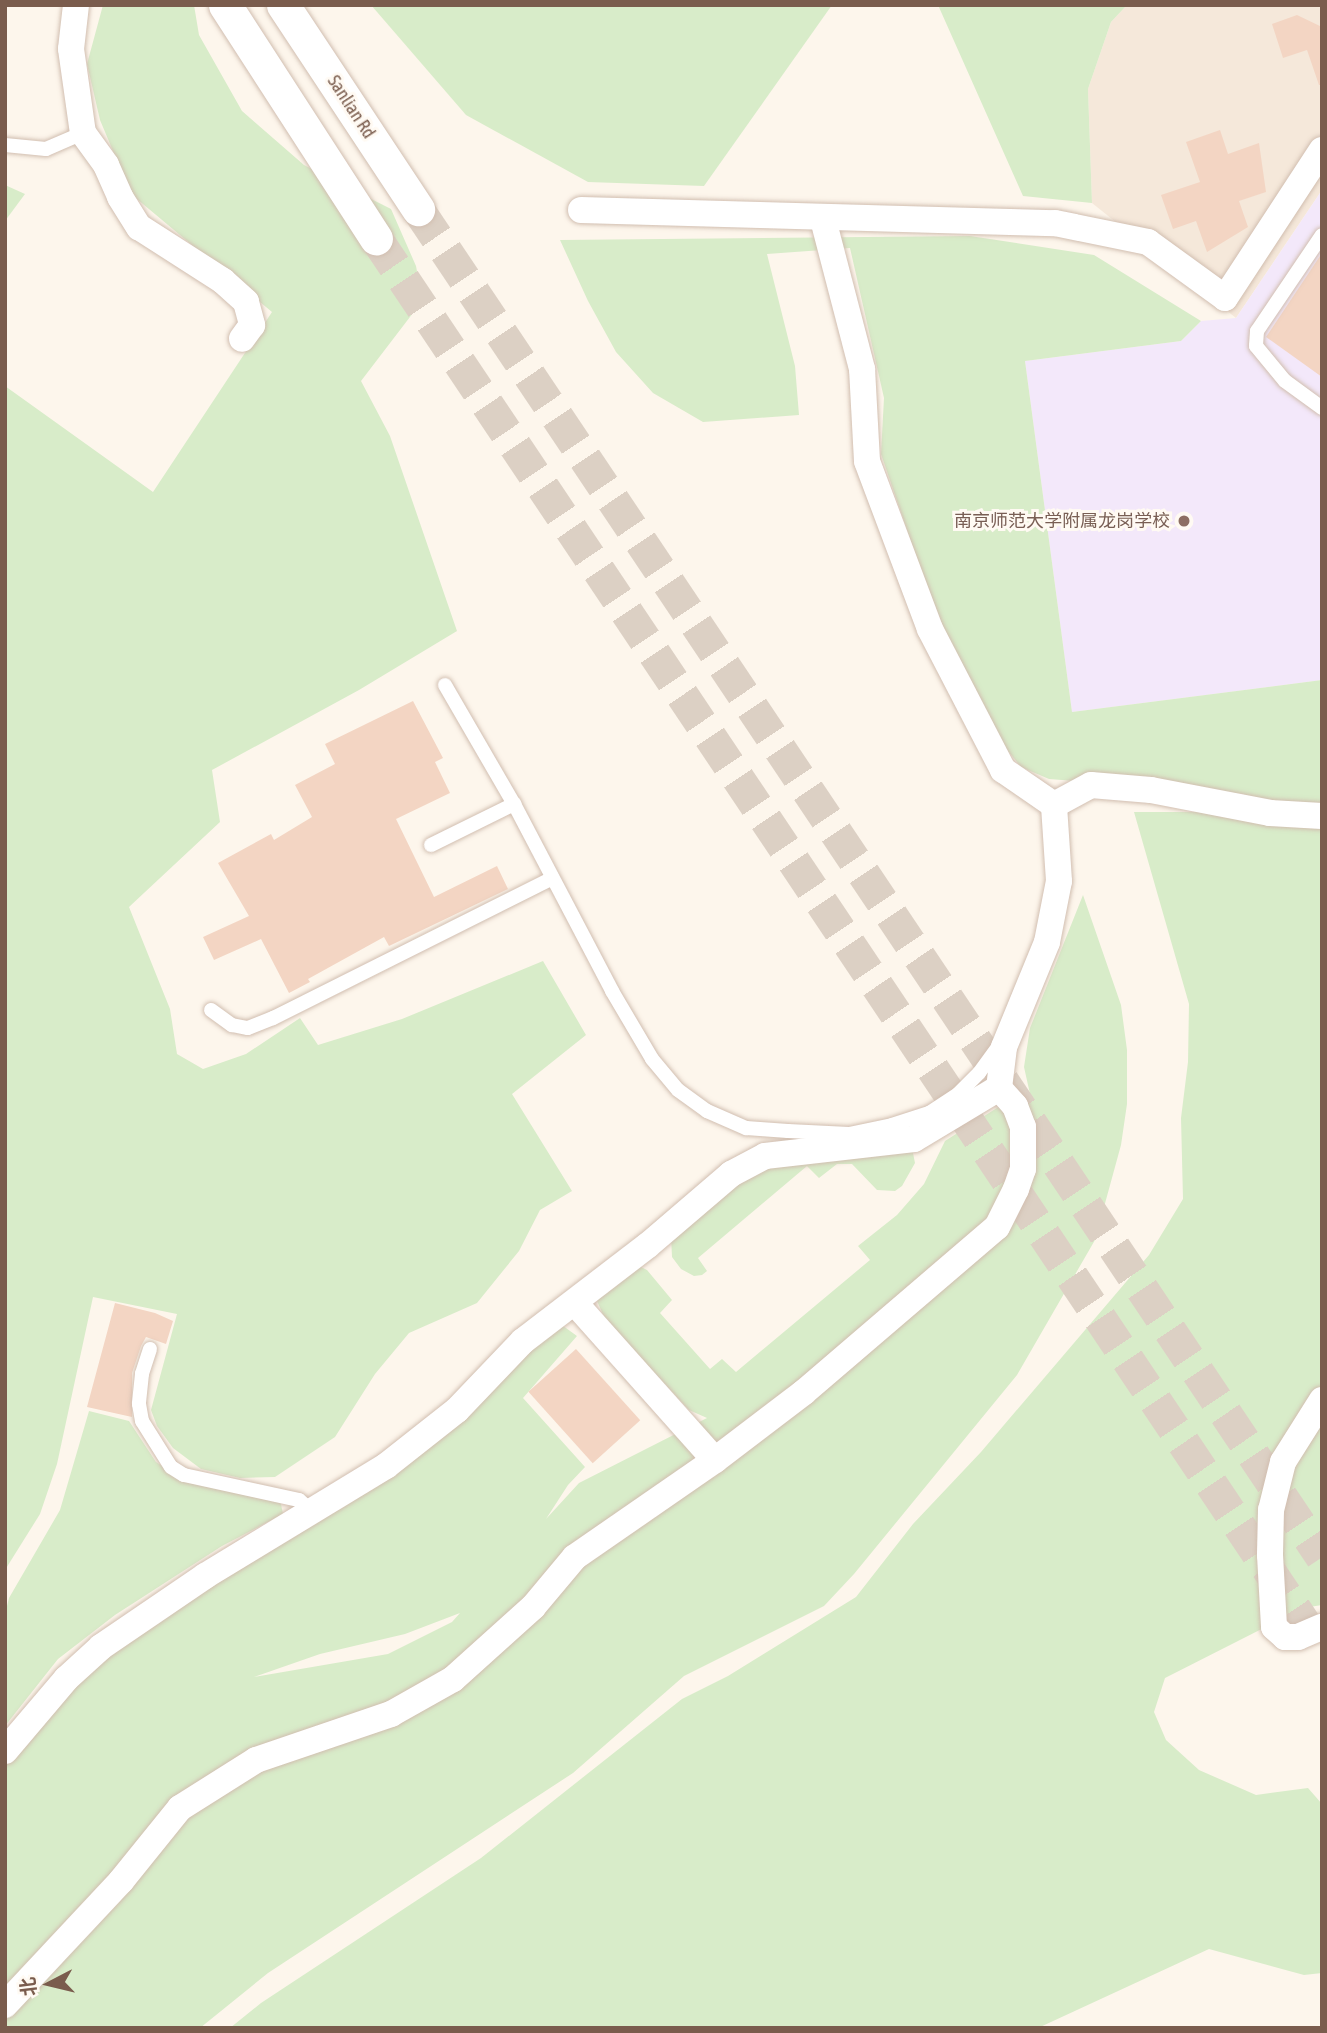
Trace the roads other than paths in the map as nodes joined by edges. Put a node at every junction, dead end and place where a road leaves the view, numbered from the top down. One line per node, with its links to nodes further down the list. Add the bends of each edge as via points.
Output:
1 (76, 5): 4 (street, via 71,49)
2 (225, 5): 11 (street)
3 (283, 5): 7 (street, Sanlian Rd)
4 (83, 132): 5 (lane, via 46,149); 12 (street, via 106,164 139,227 223,281 246,302 252,325)
5 (5, 145)
6 (1322, 150): 9 (street, via 1225,299 1148,242 1068,226)
7 (418, 209)
8 (581, 210): 9 (street)
9 (823, 219): 16 (street, via 862,369 867,461 930,629 1003,770)
10 (1322, 235): 13 (lane, via 1258,331 1256,346 1285,381)
11 (376, 238)
12 (242, 339)
13 (1322, 408)
14 (445, 685): 15 (lane)
15 (514, 804): 18 (lane); 19 (lane)
16 (1054, 805): 17 (street, via 1091,785 1151,790 1270,813); 21 (street, via 1059,881 1047,942)
17 (1322, 816)
18 (431, 845)
19 (552, 878): 20 (lane, via 248,1028 232,1025); 21 (lane, via 652,1059 678,1090 707,1111 746,1128 849,1134 929,1113 979,1073)
20 (211, 1010)
21 (1009, 1032): 22 (street)
22 (999, 1088): 23 (street, via 914,1139 765,1156 747,1164); 26 (street, via 1015,1106 1025,1147 1023,1169 997,1227 803,1393)
23 (575, 1303): 26 (street); 27 (street, via 523,1341 457,1410 386,1466)
24 (150, 1349): 27 (lane, via 142,1374 142,1421 171,1467 184,1475 299,1500)
25 (1322, 1400): 28 (street, via 1283,1462 1270,1510 1274,1627 1285,1637)
26 (715, 1460): 30 (street, via 575,1557 534,1607 453,1679 391,1714 256,1760 180,1808 121,1881)
27 (312, 1511): 29 (street, via 101,1647 66,1679)
28 (1322, 1627)
29 (5, 1751)
30 (5, 2005)

